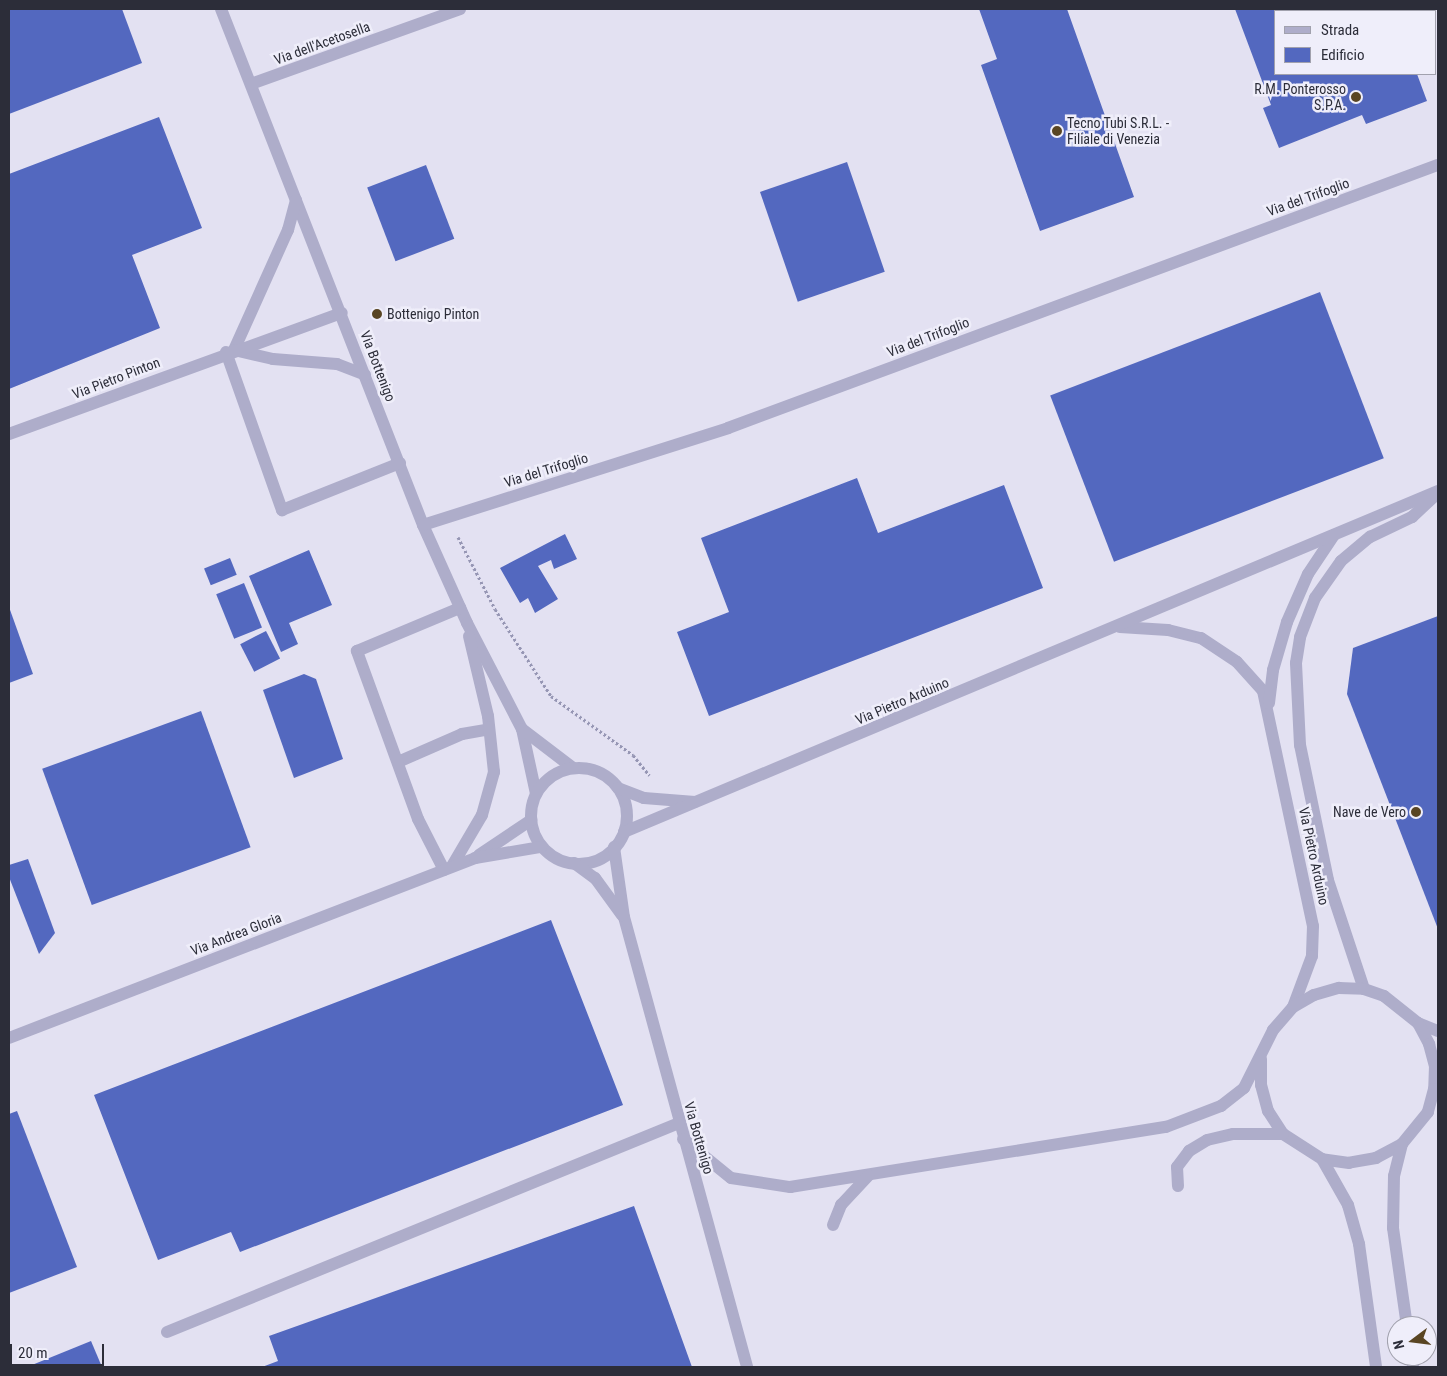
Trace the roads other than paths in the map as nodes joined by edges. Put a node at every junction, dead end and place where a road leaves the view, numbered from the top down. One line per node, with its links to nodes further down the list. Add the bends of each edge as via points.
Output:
1 (221, 9): 3 (street, Via Bottenigo)
2 (460, 9): 3 (street, Via dell'Acetosella)
3 (252, 84): 5 (street, Via Bottenigo)
4 (1438, 165): 12 (street, Via del Trifoglio, via 670,448)
5 (296, 199): 6 (street, Via Bottenigo); 7 (street, via 288,230)
6 (342, 313): 7 (street, Via Pietro Pinton); 8 (street, Via Bottenigo)
7 (230, 351): 8 (street, via 273,359 337,364); 9 (street, Via Pietro Pinton); 10 (street, via 282,510)
8 (366, 375): 10 (street, Via Bottenigo)
9 (9, 434)
10 (400, 463): 12 (street, Via Bottenigo)
11 (1438, 492): 13 (street, Via Pietro Arduino); 33 (street, via 1412,518 1370,538 1341,561 1315,598 1300,637 1296,664 1300,745 1328,880)
12 (423, 525): 14 (street, Via Bottenigo)
13 (1334, 535): 16 (street, Via Pietro Arduino); 17 (street, Via Pietro Arduino, via 1308,574 1287,622 1272,670)
14 (460, 608): 15 (street, Via Bottenigo); 20 (street, via 358,651)
15 (467, 622): 18 (street); 19 (street, Via Bottenigo)
16 (1118, 626): 17 (street, Via Pietro Arduino, via 1168,630 1201,638 1251,676 1263,691); 24 (street, Via Pietro Arduino)
17 (1268, 710): 34 (street, Via Pietro Arduino, via 1313,926 1312,956)
18 (489, 729): 20 (street, via 462,734); 31 (street, via 494,772 482,815)
19 (522, 729): 21 (street, Via Bottenigo); 23 (street, Via Bottenigo)
20 (398, 762): 31 (street, via 418,819)
21 (573, 768): 22 (street, via 598,772); 23 (street, via 558,773)
22 (618, 788): 24 (street, Via Pietro Arduino, via 644,798); 26 (street, via 624,802)
23 (536, 794): 25 (street)
24 (698, 803): 26 (street, Via Pietro Arduino)
25 (531, 820): 27 (street); 29 (street, Via Andrea Gloria)
26 (624, 832): 28 (street)
27 (541, 847): 29 (street, Via Andrea Gloria); 30 (street, via 561,860)
28 (614, 847): 30 (street, via 602,857); 32 (street, Via Bottenigo)
29 (475, 858): 31 (street, Via Andrea Gloria)
30 (574, 863): 32 (street, Via Bottenigo, via 594,878)
31 (448, 868): 37 (street, Via Andrea Gloria)
32 (624, 917): 40 (street, Via Bottenigo)
33 (1364, 989): 34 (street, via 1330,990); 35 (street, via 1403,1008)
34 (1293, 1007): 38 (street, via 1273,1030)
35 (1418, 1023): 36 (street); 39 (street, via 1429,1044 1435,1066)
36 (1438, 1031)
37 (9, 1038)
38 (1262, 1059): 41 (street, via 1261,1085 1268,1111); 45 (street, via 1244,1088 1221,1106 1195,1119 1166,1127)
39 (1433, 1108): 43 (street)
40 (678, 1123): 42 (street, Via Bottenigo); 49 (street)
41 (1283, 1134): 44 (street); 46 (street, via 1233,1134 1207,1140 1189,1151 1177,1167)
42 (683, 1139): 45 (street, via 731,1178 753,1184 790,1187); 50 (street, Via Bottenigo)
43 (1402, 1144): 44 (street, via 1376,1158 1349,1163); 48 (street, via 1394,1176 1393,1228)
44 (1322, 1159): 51 (street, via 1348,1205 1359,1244)
45 (868, 1176): 47 (street, via 840,1205)
46 (1178, 1186)
47 (833, 1225)
48 (1406, 1316)
49 (166, 1332)
50 (747, 1367)
51 (1376, 1367)

